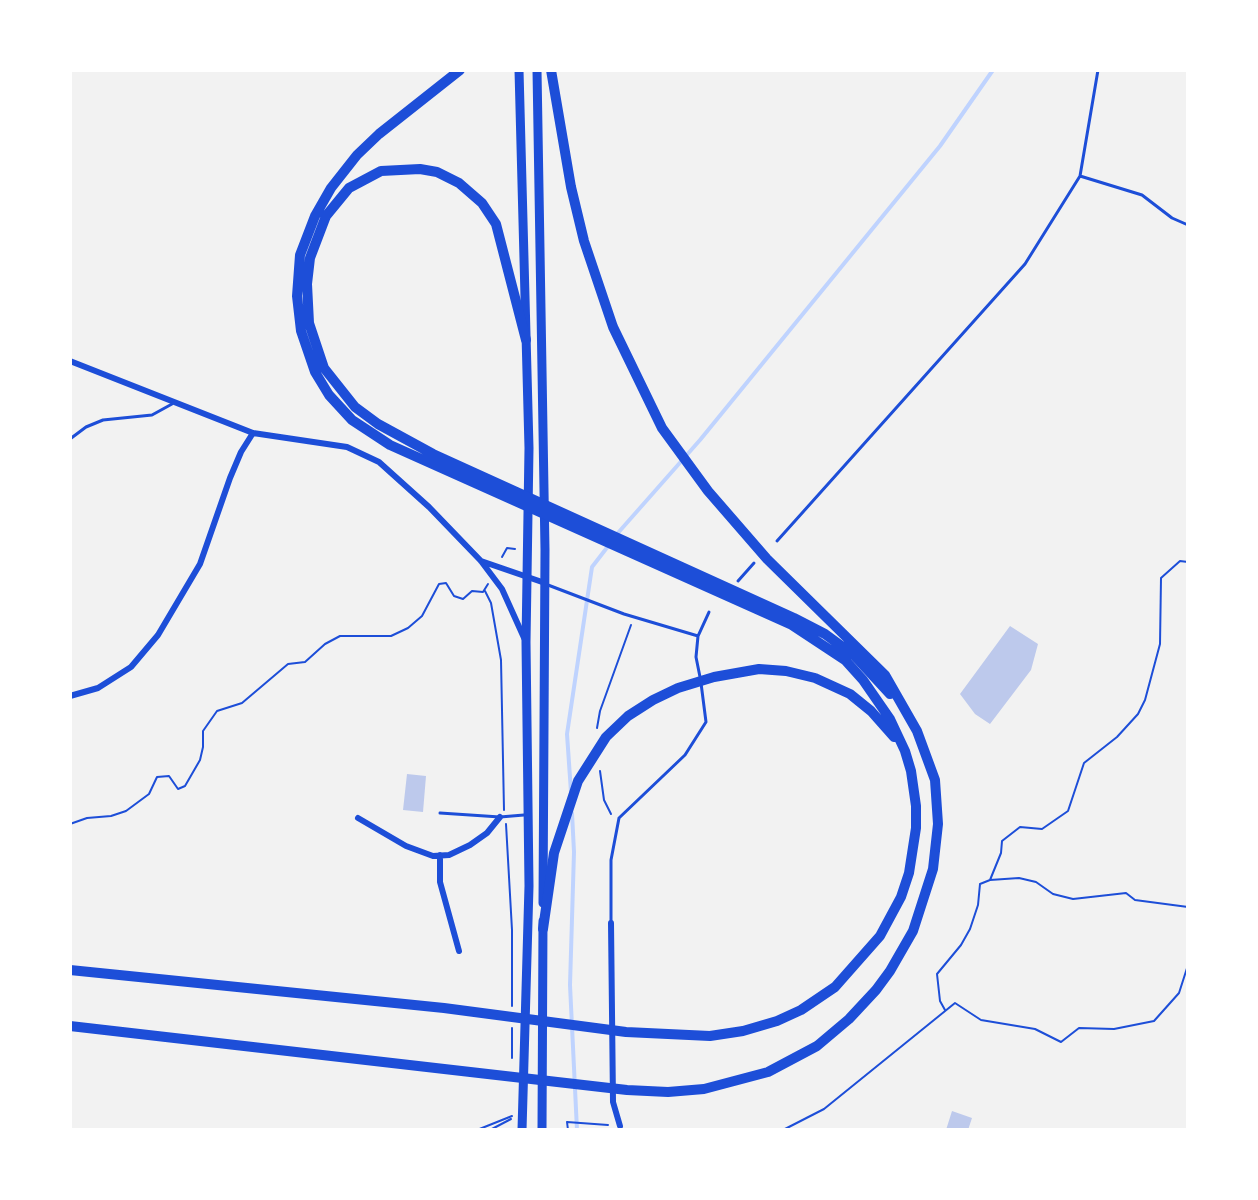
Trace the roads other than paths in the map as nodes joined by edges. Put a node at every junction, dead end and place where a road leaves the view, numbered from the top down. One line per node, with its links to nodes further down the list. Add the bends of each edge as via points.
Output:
1 (460, 70): 13 (highway, via 379,134 339,176 303,244 297,296 309,359 337,405 380,440)
2 (519, 70): 8 (main road)
3 (537, 70): 20 (main road)
4 (551, 70): 27 (highway, via 584,241 613,327 662,428 767,559 885,675)
5 (1098, 70): 6 (lane)
6 (1080, 176): 7 (lane, via 1142,195); 14 (lane, via 1025,264)
7 (1188, 225)
8 (526, 340): 13 (highway, via 496,224 459,183 420,169 381,171 349,188 326,216 310,258 307,294 309,323 324,368 345,397 378,424); 18 (main road)
9 (70, 361): 10 (street)
10 (172, 404): 11 (street); 12 (lane, via 152,415 103,420)
11 (253, 433): 16 (street, via 347,447 379,462); 26 (street, via 230,478 200,564 158,635 131,667 98,688)
12 (70, 439)
13 (473, 478): 15 (highway)
14 (777, 541)
15 (651, 558): 27 (highway, via 825,634 881,681); 28 (highway, via 792,625 836,652 873,693)
16 (481, 561): 18 (street); 23 (street, via 502,589)
17 (754, 563): 19 (lane)
18 (528, 575): 20 (street); 23 (main road)
19 (738, 581)
20 (545, 583): 22 (lane); 35 (main road)
21 (709, 612): 22 (lane)
22 (698, 636): 24 (lane)
23 (526, 642): 30 (main road)
24 (700, 677)
25 (701, 683): 34 (lane, via 706,722 685,755 619,818 611,860)
26 (70, 696)
27 (917, 731): 38 (highway, via 935,780 938,824 933,869 913,931 890,971 849,1019 800,1057 768,1072 704,1089 627,1090)
28 (905, 751): 35 (highway, via 871,711 815,678 774,669 743,671 678,688 641,707 606,737 584,769 554,853); 37 (highway, via 916,806 914,849 892,917 835,987 801,1010 743,1031 710,1036 626,1032)
29 (440, 813): 31 (lane)
30 (528, 815): 31 (lane); 40 (main road)
31 (502, 817): 33 (street, via 470,845)
32 (358, 818): 33 (street, via 406,846)
33 (440, 855): 36 (street, via 440,882)
34 (611, 923): 39 (street, via 613,1102)
35 (543, 929): 41 (main road)
36 (459, 951)
37 (70, 970)
38 (70, 1026)
39 (620, 1126)
40 (522, 1130)
41 (542, 1130)

